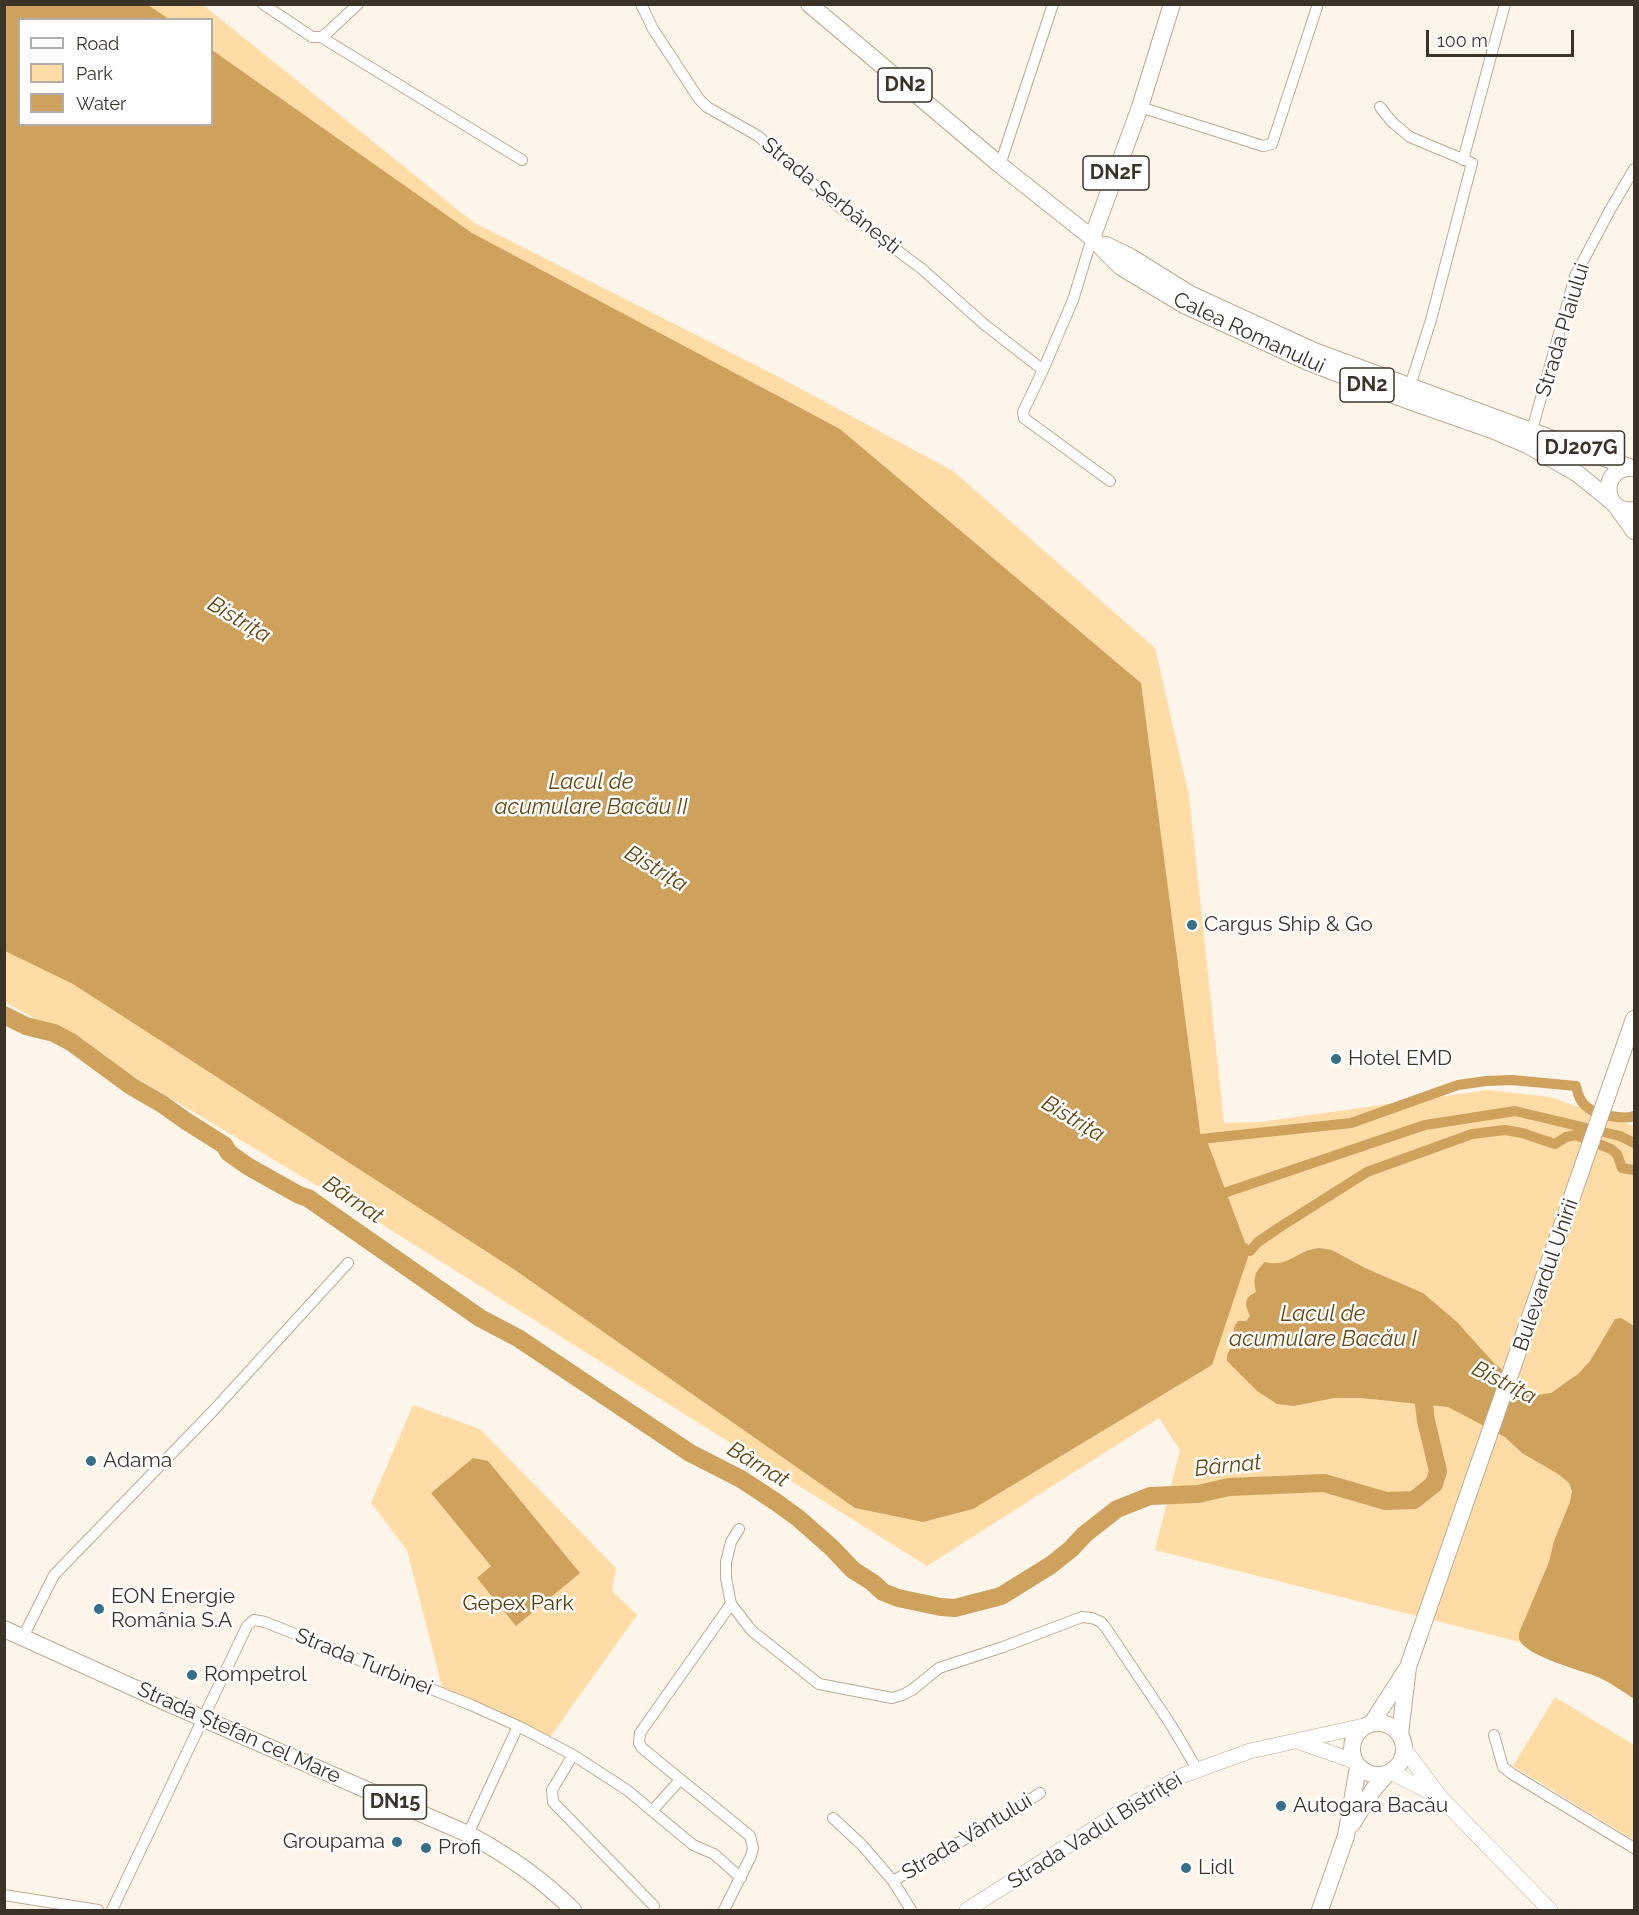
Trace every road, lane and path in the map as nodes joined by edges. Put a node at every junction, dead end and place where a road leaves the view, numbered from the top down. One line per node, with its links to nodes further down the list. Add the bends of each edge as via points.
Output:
1 (263, 4): 9 (street, via 312,37)
2 (358, 4): 9 (street)
3 (640, 4): 17 (street, Strada Șerbănești, via 699,99 758,136 842,209 922,269)
4 (809, 4): 14 (main road, Calea Romanului / DN2)
5 (1053, 4): 14 (street)
6 (1172, 4): 10 (main road, DN2F)
7 (1318, 4): 10 (street, via 1272,144 1263,146)
8 (1505, 4): 13 (street)
9 (321, 37): 12 (street)
10 (1140, 107): 16 (main road, DN2F)
11 (1380, 107): 13 (street, via 1410,137)
12 (522, 160)
13 (1463, 160): 18 (street, via 1472,163)
14 (1000, 165): 16 (main road, Calea Romanului / DN2)
15 (1635, 169): 19 (street, Strada Plaiului, via 1575,276)
16 (1092, 238): 17 (street, via 1073,300); 18 (main road, Calea Romanului / DN2, via 1190,294 1314,351); 19 (main road, Calea Romanului / DN2, via 1121,267 1184,305 1308,362 1492,430)
17 (1043, 370): 21 (street, via 1026,404 1024,418)
18 (1410, 386): 19 (main road, Calea Romanului / DN2)
19 (1530, 438): 20 (main road, Calea Romanului / DJ207G); 22 (main road, Calea Romanului / DN2)
20 (1632, 468): 22 (main road, via 1611,479 1609,494)
21 (1110, 481)
22 (1614, 503): 23 (main road, via 1623,510); 24 (main road, Calea Romanului / DN2)
23 (1635, 510)
24 (1635, 531)
25 (1635, 1019): 31 (main road, Bulevardul Unirii)
26 (348, 1263): 30 (street, via 212,1412 54,1575)
27 (740, 1529): 28 (street, via 731,1542 726,1562)
28 (731, 1604): 40 (street, via 752,1631 819,1684 892,1698 939,1668 1082,1617 1092,1618 1101,1622 1148,1689); 42 (street, via 640,1733 642,1748)
29 (4, 1629): 30 (main road, Strada Ștefan cel Mare / DN15)
30 (23, 1637): 32 (main road, Strada Ștefan cel Mare / DN15)
31 (1408, 1667): 33 (main road, Bulevardul Unirii); 37 (main road, Bulevardul Unirii)
32 (202, 1718): 34 (street, Strada Turbinei, via 254,1620); 47 (main road, Strada Ștefan cel Mare / DN15); 55 (street)
33 (1368, 1724): 36 (main road, Strada Vadul Bistriței); 37 (main road, via 1392,1726); 39 (main road, via 1354,1738 1352,1753)
34 (518, 1726): 38 (street, Strada Turbinei); 47 (street)
35 (1494, 1735): 49 (street, via 1503,1767)
36 (1297, 1741): 39 (main road); 40 (main road, Strada Vadul Bistriței, via 1250,1751)
37 (1402, 1741): 41 (main road, via 1403,1758); 44 (main road)
38 (573, 1755): 45 (street, Strada Turbinei); 53 (street, via 552,1790 554,1802)
39 (1356, 1764): 41 (main road, via 1367,1773); 48 (main road)
40 (1197, 1769): 59 (main road, Strada Vadul Bistriței, via 1131,1805)
41 (1389, 1773): 44 (main road); 48 (main road, via 1373,1790)
42 (680, 1780): 45 (street); 50 (street, via 750,1836 753,1848)
43 (1040, 1793): 51 (street, Strada Vântului)
44 (1441, 1798): 61 (main road)
45 (652, 1811): 50 (street, Strada Turbinei)
46 (833, 1818): 51 (street, Strada Vântului)
47 (468, 1834): 56 (main road, Strada Ștefan cel Mare / DN15, via 527,1871)
48 (1346, 1836): 60 (main road)
49 (1635, 1848)
50 (741, 1878): 57 (street)
51 (893, 1881): 58 (street, Strada Vântului)
52 (4, 1895): 54 (street)
53 (654, 1906)
54 (98, 1911)
55 (112, 1911)
56 (573, 1911)
57 (724, 1911)
58 (911, 1911)
59 (967, 1911)
60 (1320, 1911)
61 (1550, 1911)

